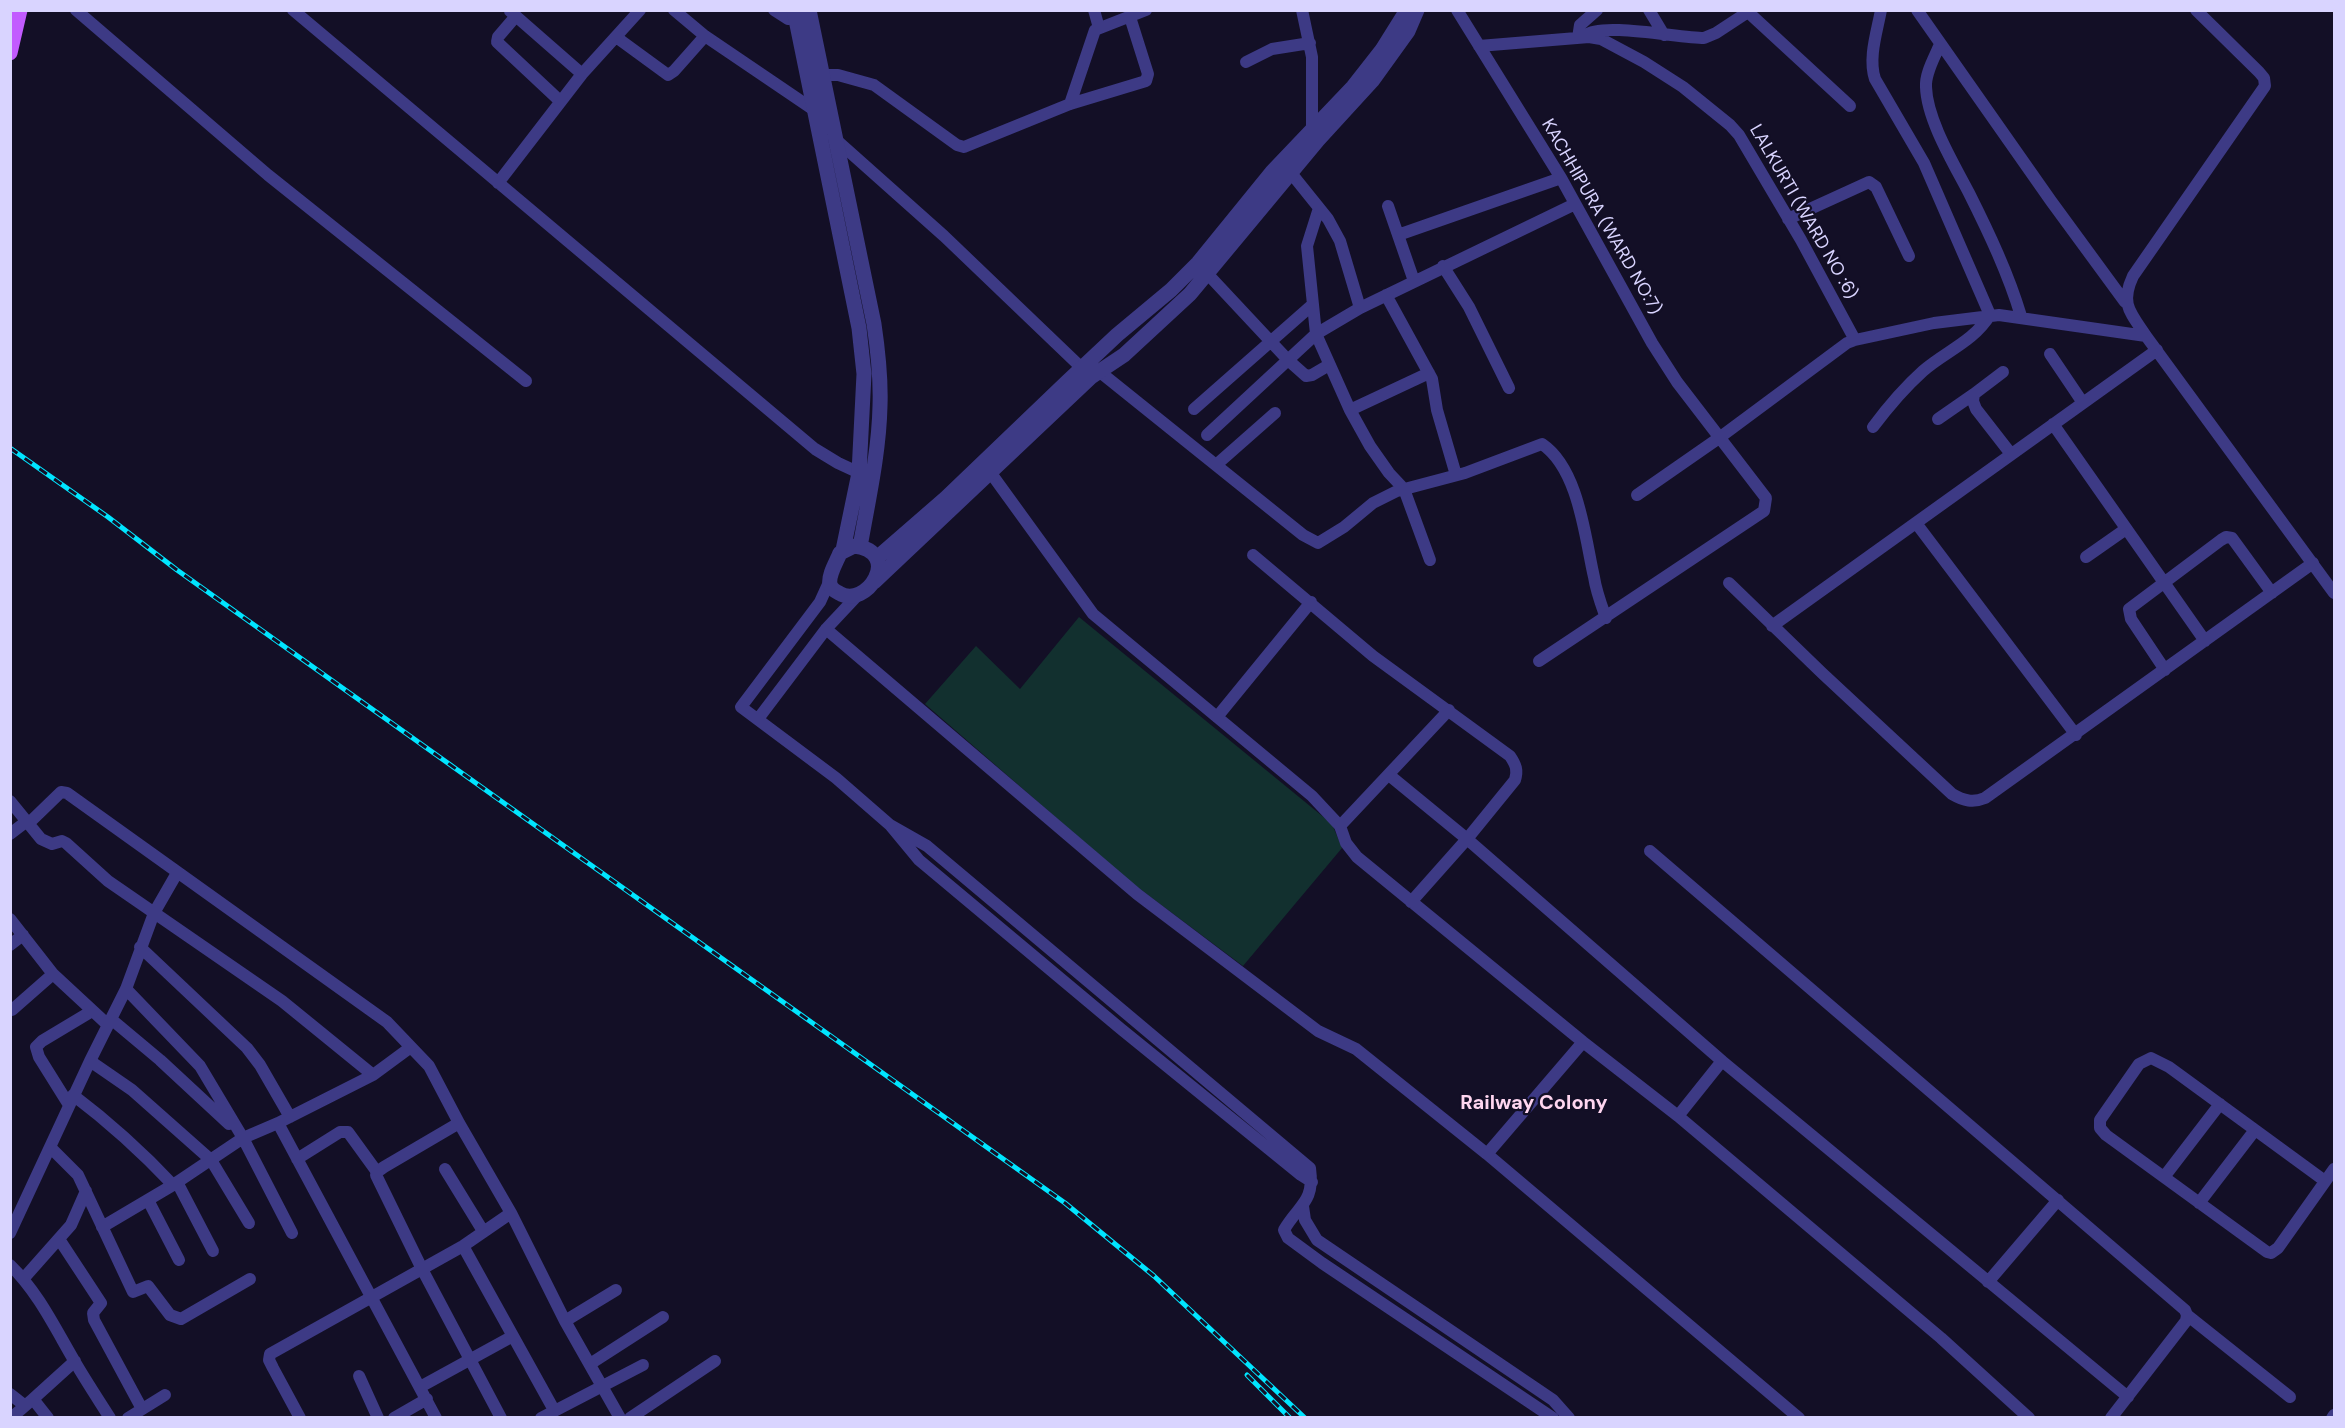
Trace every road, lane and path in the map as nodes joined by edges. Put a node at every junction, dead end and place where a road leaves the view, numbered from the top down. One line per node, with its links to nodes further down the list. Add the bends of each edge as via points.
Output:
1 (20, 10): 30 (main road)
2 (76, 10): 70 (street, via 267,175)
3 (293, 10): 43 (street)
4 (640, 10): 25 (street)
5 (674, 10): 24 (street)
6 (774, 10): 20 (street, via 788,19)
7 (1094, 10): 22 (street)
8 (1146, 10): 21 (street)
9 (1302, 10): 27 (street)
10 (1407, 10): 39 (street, via 1382,50)
11 (1417, 10): 39 (street, via 1408,31 1372,81)
12 (1457, 10): 29 (street, KACHHIPURA (WARD NO:7))
13 (1597, 10): 26 (street, via 1580,25)
14 (1649, 10): 23 (street)
15 (1881, 10): 57 (street, via 1873,74 1924,163)
16 (1917, 10): 28 (street)
17 (2196, 10): 54 (street, via 2259,72 2265,86 2156,240 2126,290)
18 (1750, 11): 23 (street, via 1710,36); 36 (street)
19 (513, 13): 32 (street); 34 (street, via 497,42)
20 (802, 14): 33 (street); 38 (street)
21 (1130, 17): 22 (street); 35 (street, via 1148,74 1146,81)
22 (1098, 28): 35 (street)
23 (1664, 35): 26 (street, via 1597,30)
24 (705, 36): 25 (street, via 668,75); 38 (street)
25 (616, 38): 32 (street)
26 (1580, 38): 29 (street); 47 (street, LALKURTI (WARD NO :6), via 1609,42 1683,87 1730,124)
27 (1310, 43): 31 (street, via 1278,47); 39 (street)
28 (1940, 44): 54 (street); 58 (street, via 1926,80 1931,110 1943,144 2011,284)
29 (1479, 46): 42 (street, KACHHIPURA (WARD NO:7))
30 (10, 53)
31 (1246, 62)
32 (582, 74): 34 (street)
33 (822, 75): 35 (street, via 838,75 874,85 964,147); 37 (street)
34 (560, 101): 43 (street)
35 (1070, 104)
36 (1850, 106)
37 (831, 117): 38 (street); 40 (street)
38 (817, 120): 40 (street); 86 (street, via 860,328)
39 (1315, 135): 41 (street); 51 (street, via 1272,172)
40 (836, 138): 67 (street); 86 (street, via 879,360 880,407)
41 (1291, 173): 46 (street); 51 (street)
42 (1561, 178): 44 (street, KACHHIPURA (WARD NO:7)); 48 (street)
43 (498, 183): 86 (street, via 815,448)
44 (1575, 204): 50 (street); 81 (street, KACHHIPURA (WARD NO:7), via 1652,343)
45 (1388, 206): 48 (street)
46 (1319, 208): 55 (street, via 1307,246); 56 (street, via 1340,241)
47 (1788, 219): 49 (street, via 1869,182 1876,187); 62 (street, LALKURTI (WARD NO :6))
48 (1398, 235): 52 (street)
49 (1909, 256)
50 (1443, 266): 52 (street); 71 (street, via 1469,307)
51 (1203, 268): 61 (street); 67 (street, via 1171,290)
52 (1414, 281): 53 (street)
53 (1386, 295): 56 (street); 69 (street)
54 (2126, 302): 60 (street)
55 (1311, 306): 59 (street); 61 (street)
56 (1360, 308): 59 (street)
57 (1990, 315): 58 (street); 62 (street); 79 (street, via 1976,334 1915,378)
58 (2021, 316): 60 (street)
59 (1316, 334): 65 (street); 66 (street)
60 (2146, 336): 63 (street)
61 (1270, 340): 65 (street); 74 (street)
62 (1855, 340): 81 (street)
63 (2157, 350): 73 (street); 97 (street)
64 (2050, 354): 73 (street)
65 (1288, 360): 66 (street, via 1306,376); 80 (street)
66 (1329, 365): 75 (street)
67 (1091, 372): 83 (street); 84 (street)
68 (2004, 372): 72 (street)
69 (1429, 374): 75 (street); 85 (street)
70 (526, 381)
71 (1509, 388)
72 (1974, 394): 77 (street); 82 (street, via 1976,409)
73 (2084, 403): 78 (street)
74 (1194, 409)
75 (1350, 410): 87 (street, via 1377,458)
76 (1275, 413): 83 (street)
77 (1938, 419)
78 (2053, 424): 82 (street); 90 (street)
79 (1873, 427)
80 (1207, 435)
81 (1719, 438): 88 (street); 106 (street, KACHHIPURA (WARD NO:7), via 1766,498 1764,511)
82 (2011, 454): 89 (street)
83 (1216, 465): 87 (street, via 1303,536 1318,543 1373,503)
84 (987, 468): 95 (street); 99 (street); 113 (street, via 1093,614)
85 (1456, 475): 87 (street); 106 (street, via 1538,445 1546,446 1566,475 1583,516)
86 (865, 476): 91 (street); 92 (street)
87 (1404, 489): 96 (street)
88 (1637, 495)
89 (1916, 523): 107 (street); 115 (street)
90 (2126, 529): 94 (street); 101 (street)
91 (860, 547): 92 (street); 95 (street)
92 (843, 550): 98 (street)
93 (1253, 555): 105 (street)
94 (2086, 557)
95 (877, 558): 99 (street, via 879,570)
96 (1430, 560)
97 (2313, 563): 102 (street); 103 (street)
98 (830, 580): 104 (street, via 832,589 842,596); 114 (street, via 820,602 741,705)
99 (874, 582): 104 (street)
100 (1728, 583): 107 (street)
101 (2164, 583): 102 (street, via 2226,537 2232,538); 109 (street); 111 (street, via 2134,604 2128,614)
102 (2272, 593): 109 (street)
103 (2334, 593)
104 (856, 597): 108 (street)
105 (1311, 602): 112 (street, via 1373,656); 113 (street)
106 (1605, 618): 110 (street, KACHHIPURA (WARD NO:7))
107 (1772, 626): 115 (street, via 1953,794 1966,801 1985,798)
108 (826, 629): 114 (street); 149 (street, via 1137,894 1318,1031 1356,1049)
109 (2205, 641): 111 (street)
110 (1539, 661)
111 (2165, 670): 115 (street)
112 (1449, 710): 116 (street); 121 (street, via 1510,756 1517,772 1515,780)
113 (1217, 717): 119 (street, via 1312,796)
114 (758, 720): 162 (street, via 836,778 890,825 927,846 1310,1168 1312,1182)
115 (2076, 735)
116 (1389, 775): 119 (street); 121 (street)
117 (10, 801): 118 (street)
118 (28, 822): 120 (street); 123 (street, via 64,792); 125 (street, via 41,839 52,844 66,843 108,882)
119 (1340, 826): 124 (street, via 1357,857)
120 (10, 834)
121 (1467, 839): 124 (street); 138 (street)
122 (1650, 851): 160 (street)
123 (177, 873): 125 (street); 136 (street, via 387,1022)
124 (1411, 902): 135 (street)
125 (154, 913): 129 (street); 139 (street, via 282,1001)
126 (10, 919): 127 (street)
127 (23, 935): 128 (street); 130 (street)
128 (10, 945)
129 (140, 947): 131 (street); 143 (street, via 247,1048)
130 (53, 974): 132 (street); 133 (street)
131 (126, 989): 134 (street); 147 (street, via 200,1066)
132 (12, 1010)
133 (92, 1011): 134 (street); 140 (street, via 36,1047 39,1057)
134 (110, 1022): 137 (street); 147 (street, via 160,1060)
135 (1582, 1042): 142 (street); 149 (street)
136 (411, 1047): 139 (street); 145 (street, via 429,1066)
137 (90, 1061): 140 (street); 151 (street, via 132,1090)
138 (1722, 1061): 142 (street); 177 (street)
139 (373, 1074): 143 (street)
140 (71, 1100): 148 (street); 157 (street, via 122,1133)
141 (2220, 1104): 146 (street); 155 (street); 155 (street, via 2156,1060 2145,1059 2139,1064 2099,1125 2106,1135)
142 (1678, 1116): 217 (street, via 1941,1338)
143 (290, 1117): 144 (street)
144 (278, 1123): 147 (street); 150 (street)
145 (459, 1123): 154 (street); 163 (street)
146 (2255, 1130): 156 (street); 161 (street)
147 (241, 1135): 151 (street); 168 (street)
148 (51, 1148): 158 (street, via 75,1171); 167 (street)
149 (1487, 1154): 216 (street)
150 (297, 1159): 154 (street, via 340,1132 348,1132); 179 (street)
151 (211, 1160): 157 (street); 164 (street)
152 (445, 1169): 166 (street)
153 (2334, 1169): 156 (street)
154 (376, 1172): 174 (street)
155 (2164, 1177): 161 (street)
156 (2325, 1181): 161 (street, via 2271,1253)
157 (175, 1183): 159 (street); 171 (street)
158 (86, 1191): 165 (street); 169 (street)
159 (148, 1200): 165 (street); 172 (street)
160 (2058, 1200): 177 (street); 182 (street)
161 (2199, 1203)
162 (1303, 1206): 180 (street, via 1305,1220 1317,1240); 181 (street, via 1284,1230 1288,1238)
163 (511, 1212): 166 (street); 184 (street)
164 (249, 1223)
165 (102, 1227): 176 (street, via 132,1291 148,1286 177,1319)
166 (483, 1231): 170 (street)
167 (10, 1233)
168 (292, 1233)
169 (59, 1239): 175 (street); 200 (street, via 100,1303 93,1313 94,1320)
170 (463, 1246): 174 (street); 185 (street)
171 (213, 1251)
172 (179, 1260)
173 (10, 1264): 175 (street)
174 (422, 1269): 179 (street); 186 (street)
175 (24, 1278): 187 (street)
176 (250, 1279)
177 (1988, 1282): 196 (street)
178 (616, 1290): 184 (street)
179 (370, 1297): 193 (street); 206 (street, via 270,1354 269,1360)
180 (1406, 1300): 181 (street); 215 (street, via 1553,1400)
181 (1397, 1314): 214 (street)
182 (2187, 1315): 196 (street); 197 (street)
183 (663, 1317): 189 (street)
184 (565, 1321): 189 (street)
185 (513, 1336): 186 (street); 201 (street)
186 (471, 1360): 193 (street); 210 (street)
187 (75, 1361): 199 (street); 204 (street)
188 (715, 1361): 213 (street)
189 (590, 1364): 192 (street)
190 (643, 1365): 192 (street)
191 (359, 1376): 207 (street)
192 (602, 1386): 201 (street); 212 (street)
193 (420, 1387): 198 (street)
194 (10, 1394): 199 (street)
195 (165, 1395): 200 (street)
196 (2128, 1397): 218 (street)
197 (2290, 1397)
198 (427, 1400): 208 (street); 209 (street)
199 (28, 1402): 202 (street); 203 (street)
200 (142, 1409): 205 (street)
201 (554, 1410): 211 (street)
202 (12, 1418)
203 (48, 1418)
204 (110, 1418)
205 (128, 1418)
206 (300, 1418)
207 (378, 1418)
208 (394, 1418)
209 (436, 1418)
210 (501, 1418)
211 (541, 1418)
212 (620, 1418)
213 (630, 1418)
214 (1553, 1418)
215 (1569, 1418)
216 (1799, 1418)
217 (2028, 1418)
218 (2111, 1418)

